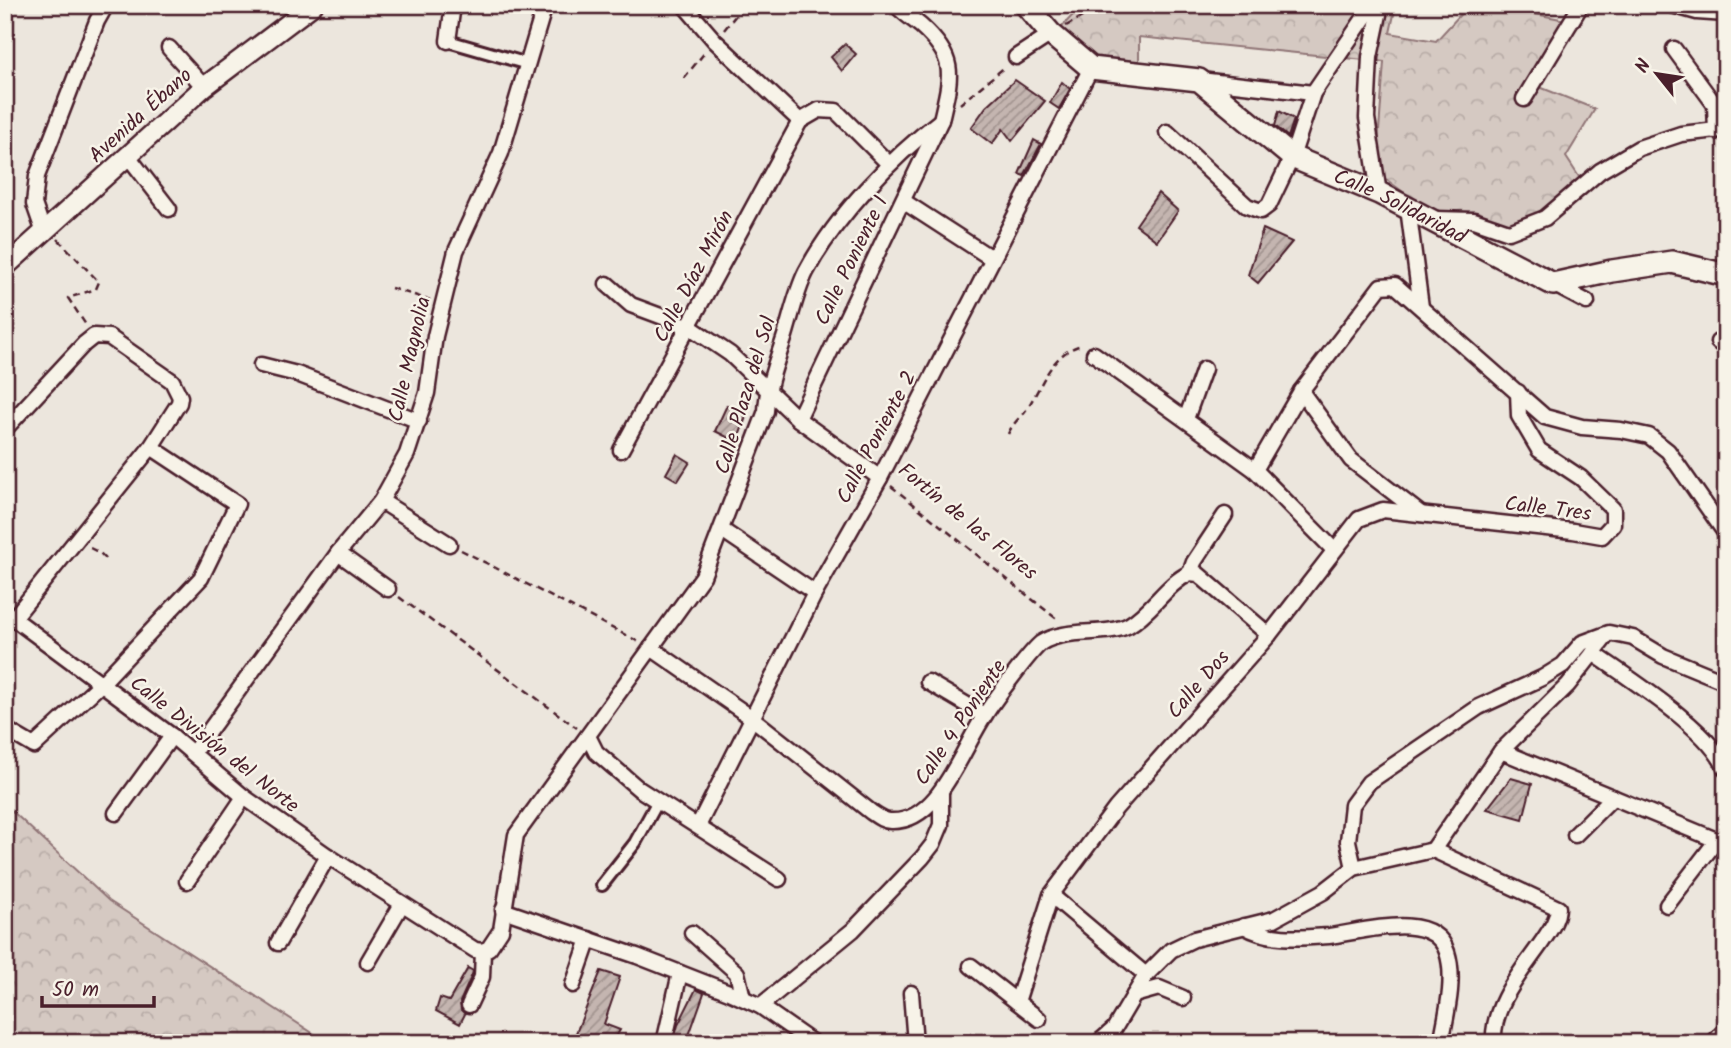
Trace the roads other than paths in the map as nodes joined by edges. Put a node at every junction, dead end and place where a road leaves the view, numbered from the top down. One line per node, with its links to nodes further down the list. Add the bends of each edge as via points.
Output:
1 (106, 5): 37 (street, via 37,176 34,204)
2 (313, 5): 22 (street, Avenida Ébano)
3 (453, 5): 15 (street)
4 (545, 5): 19 (street, Calle Magnolia)
5 (684, 5): 26 (street, via 715,41)
6 (896, 5): 25 (street, Calle Poniente 1, via 938,41 948,61)
7 (1026, 5): 14 (main road)
8 (1373, 5): 23 (street)
9 (1381, 5): 32 (street, via 1370,57 1367,118)
10 (1581, 5): 24 (street)
11 (1672, 5): 12 (street)
12 (1699, 8): 13 (street)
13 (1726, 14)
14 (1051, 34): 18 (street); 20 (main road)
15 (448, 41): 19 (street)
16 (169, 48): 22 (street)
17 (1674, 49): 27 (street, via 1714,105)
18 (1016, 57)
19 (528, 64): 54 (street, Calle Magnolia, via 501,153 456,251)
20 (1091, 68): 21 (main road); 38 (street, Calle Poniente 2)
21 (1199, 80): 23 (street); 30 (main road, Calle Solidaridad)
22 (204, 86): 29 (street, Avenida Ébano)
23 (1313, 93): 30 (street)
24 (1524, 99)
25 (942, 120): 31 (street, Calle Plaza del Sol); 33 (street, Calle Poniente 1)
26 (800, 121): 31 (street, via 819,110 836,111); 45 (street, Calle Díaz Mirón)
27 (1721, 130): 36 (street, via 1681,134 1639,148 1600,171 1545,218 1509,232 1474,220)
28 (1167, 132): 30 (street, via 1247,206 1261,211 1269,205)
29 (128, 156): 35 (street); 37 (street, Avenida Ébano)
30 (1292, 157): 32 (main road, Calle Solidaridad)
31 (890, 164): 49 (street, Calle Plaza del Sol, via 829,236 805,274)
32 (1379, 193): 34 (main road, Calle Solidaridad)
33 (904, 201): 38 (street); 52 (street, Calle Poniente 1)
34 (1408, 208): 36 (main road, Calle Solidaridad); 44 (street)
35 (169, 209)
36 (1430, 219): 42 (main road, Calle Solidaridad)
37 (44, 233): 39 (street, Avenida Ébano)
38 (991, 258): 59 (street, Calle Poniente 2)
39 (5, 267)
40 (1726, 275): 42 (main road, via 1672,262)
41 (607, 284): 45 (street, Fortín de las Flores, via 631,305)
42 (1553, 284): 43 (street)
43 (1587, 302)
44 (1421, 307): 50 (street, via 1395,285 1381,286); 51 (street)
45 (690, 327): 49 (street, Fortín de las Flores, via 730,354); 57 (street, Calle Díaz Mirón)
46 (1094, 354): 53 (street)
47 (261, 365): 54 (street, via 297,374)
48 (1204, 369): 53 (street)
49 (767, 390): 52 (street, Fortín de las Flores); 64 (street, Calle Plaza del Sol, via 766,411)
50 (1301, 391): 58 (street); 63 (street, via 1351,460)
51 (1518, 392): 63 (street, Calle Tres, via 1519,416 1539,450 1601,496 1613,509 1612,524 1602,536); 65 (street, via 1545,417 1649,436 1668,451)
52 (798, 419): 59 (street, Fortín de las Flores)
53 (1186, 419): 58 (street)
54 (419, 421): 60 (street, Calle Magnolia)
55 (5, 429): 56 (street, via 84,344 94,336 108,337 172,381 180,397)
56 (151, 447): 72 (street); 77 (street, via 237,504 201,578)
57 (621, 450)
58 (1255, 470): 67 (street)
59 (880, 478): 71 (street, Calle Poniente 2)
60 (381, 501): 66 (street); 68 (street, Calle Magnolia)
61 (1382, 510): 63 (street, Calle Tres); 67 (street, Calle Dos, via 1359,520)
62 (1225, 515): 69 (street)
63 (1422, 515)
64 (722, 530): 71 (street); 75 (street, Calle Plaza del Sol, via 703,576)
65 (1726, 534)
66 (449, 544)
67 (1334, 549): 74 (street, Calle Dos)
68 (338, 553): 70 (street); 86 (street, Calle Magnolia)
69 (1190, 573): 74 (street, via 1198,574); 80 (street, Calle 4 Poniente, via 1128,626 1056,635 1039,645)
70 (388, 589)
71 (815, 593): 81 (street, Calle Poniente 2)
72 (9, 616): 77 (street, Calle División del Norte)
73 (1609, 633): 76 (street); 79 (street, via 1633,638); 98 (street, via 1583,643 1563,665 1542,678 1479,707 1369,782 1352,805 1348,841)
74 (1269, 635): 102 (street, Calle Dos, via 1116,808)
75 (651, 648): 81 (street); 84 (street, Calle Plaza del Sol)
76 (1593, 653): 85 (street); 87 (street, via 1699,734)
77 (103, 682): 82 (street, via 34,747); 83 (street, Calle División del Norte)
78 (928, 682): 80 (street)
79 (1726, 682)
80 (985, 715): 88 (street, Calle 4 Poniente)
81 (752, 718): 88 (street, Calle 4 Poniente, via 887,822 905,820); 93 (street, Calle Poniente 2)
82 (5, 729)
83 (172, 736): 86 (street, Calle División del Norte); 92 (street)
84 (588, 736): 91 (street, via 609,765); 105 (street, Calle Plaza del Sol, via 516,835)
85 (1502, 751): 90 (street); 96 (street)
86 (193, 754): 89 (street, Calle División del Norte)
87 (1726, 770)
88 (942, 791): 122 (street, via 941,825 922,858 853,930)
89 (244, 797): 97 (street, Calle División del Norte); 100 (street)
90 (1613, 797): 94 (street); 95 (street)
91 (658, 801): 93 (street); 101 (street, via 635,843)
92 (116, 813)
93 (698, 826): 99 (street)
94 (1575, 835)
95 (1722, 842): 104 (street)
96 (1433, 850): 98 (street); 130 (street, via 1558,908 1554,924 1510,989 1492,1028)
97 (328, 856): 103 (street, Calle División del Norte); 109 (street)
98 (1354, 868): 106 (street, via 1323,892 1274,919)
99 (779, 879)
100 (187, 881)
101 (602, 885)
102 (1051, 895): 114 (street); 120 (street, Calle Dos)
103 (402, 904): 110 (street, Calle División del Norte, via 475,950); 111 (street)
104 (1667, 905)
105 (503, 910): 108 (street); 110 (street, Calle Plaza del Sol, via 494,944)
106 (1244, 926): 114 (street, via 1171,950); 129 (street, via 1272,937 1330,936 1398,925 1435,936 1447,950 1450,989)
107 (692, 933): 118 (street, via 737,973)
108 (589, 939): 113 (street); 115 (street)
109 (278, 943)
110 (484, 951): 121 (street, via 482,977)
111 (368, 962)
112 (971, 966): 120 (street)
113 (680, 973): 118 (street); 125 (street)
114 (1146, 975): 117 (street)
115 (573, 985)
116 (911, 993): 127 (street)
117 (1134, 995): 119 (street, via 1158,988); 128 (street, via 1114,1029)
118 (743, 998): 122 (street)
119 (1183, 998)
120 (1017, 1002): 123 (street)
121 (469, 1005)
122 (760, 1006): 126 (street)
123 (1039, 1019)
124 (1726, 1028): 131 (street)
125 (664, 1043)
126 (813, 1043)
127 (915, 1043)
128 (1098, 1043)
129 (1441, 1043)
130 (1494, 1043)
131 (1713, 1043)

